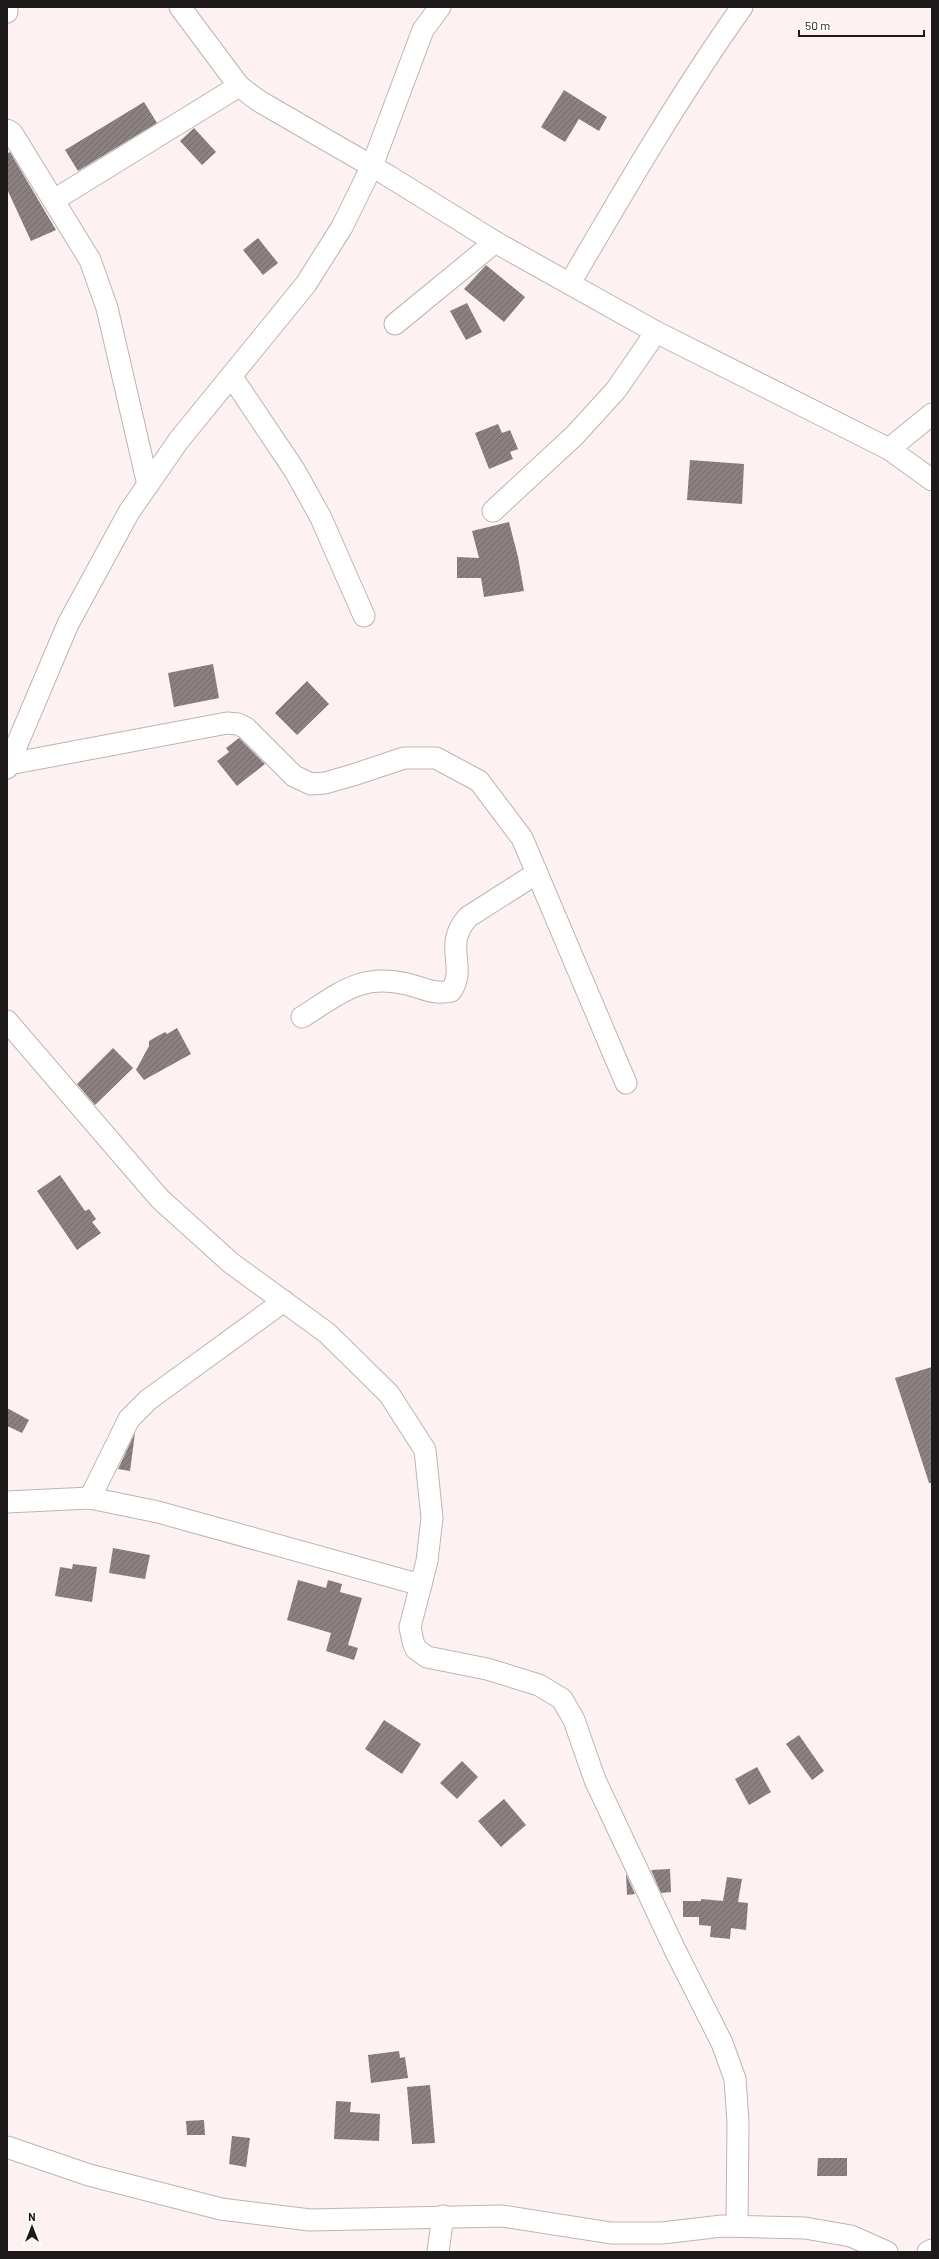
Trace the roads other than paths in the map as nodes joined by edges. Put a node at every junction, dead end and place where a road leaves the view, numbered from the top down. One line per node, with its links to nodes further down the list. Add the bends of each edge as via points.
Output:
1 (7, 7): 5 (street)
2 (180, 7): 6 (street)
3 (440, 7): 8 (street, via 423,30)
4 (742, 7): 11 (street, via 699,67 651,144)
5 (7, 12)
6 (239, 86): 8 (street, via 259,101); 9 (street)
7 (7, 130): 9 (street, via 12,133)
8 (372, 166): 10 (street); 14 (street, via 342,228 306,284)
9 (54, 200): 18 (street, via 90,260 107,308)
10 (495, 242): 11 (street); 12 (street)
11 (570, 283): 13 (street)
12 (395, 324)
13 (656, 332): 16 (street); 19 (street, via 611,396 575,434)
14 (232, 377): 18 (street, via 179,440); 20 (street, via 296,471 321,518)
15 (932, 414): 16 (street)
16 (889, 449): 17 (street)
17 (932, 480)
18 (148, 484): 21 (street, via 125,518 68,624)
19 (493, 511)
20 (364, 616)
21 (9, 760): 22 (street, via 227,723 246,728 294,776 311,784 325,783 404,758 436,758 479,781 522,838)
22 (537, 873): 23 (street, via 468,917 459,927 455,942 457,984 451,991 430,992 407,984 381,980 357,984); 25 (street)
23 (302, 1017)
24 (7, 1021): 26 (street, via 160,1199 231,1263)
25 (626, 1083)
26 (284, 1301): 27 (street, via 148,1400 129,1419); 29 (street, via 327,1333 389,1394 425,1450 432,1518 427,1561)
27 (90, 1498): 28 (street); 29 (street, via 158,1512)
28 (7, 1502)
29 (421, 1585): 32 (street, via 410,1627 416,1650 427,1657 487,1668 540,1685 562,1699 574,1720 595,1780 722,2043 735,2079 738,2122)
30 (7, 2147): 31 (street, via 89,2175 221,2209 310,2220)
31 (443, 2216): 32 (street, via 502,2216 611,2233 662,2233); 35 (street)
32 (737, 2226): 33 (street, via 805,2228)
33 (834, 2243): 36 (street, via 851,2236)
34 (932, 2250): 37 (street)
35 (438, 2252)
36 (887, 2252)
37 (928, 2252)

